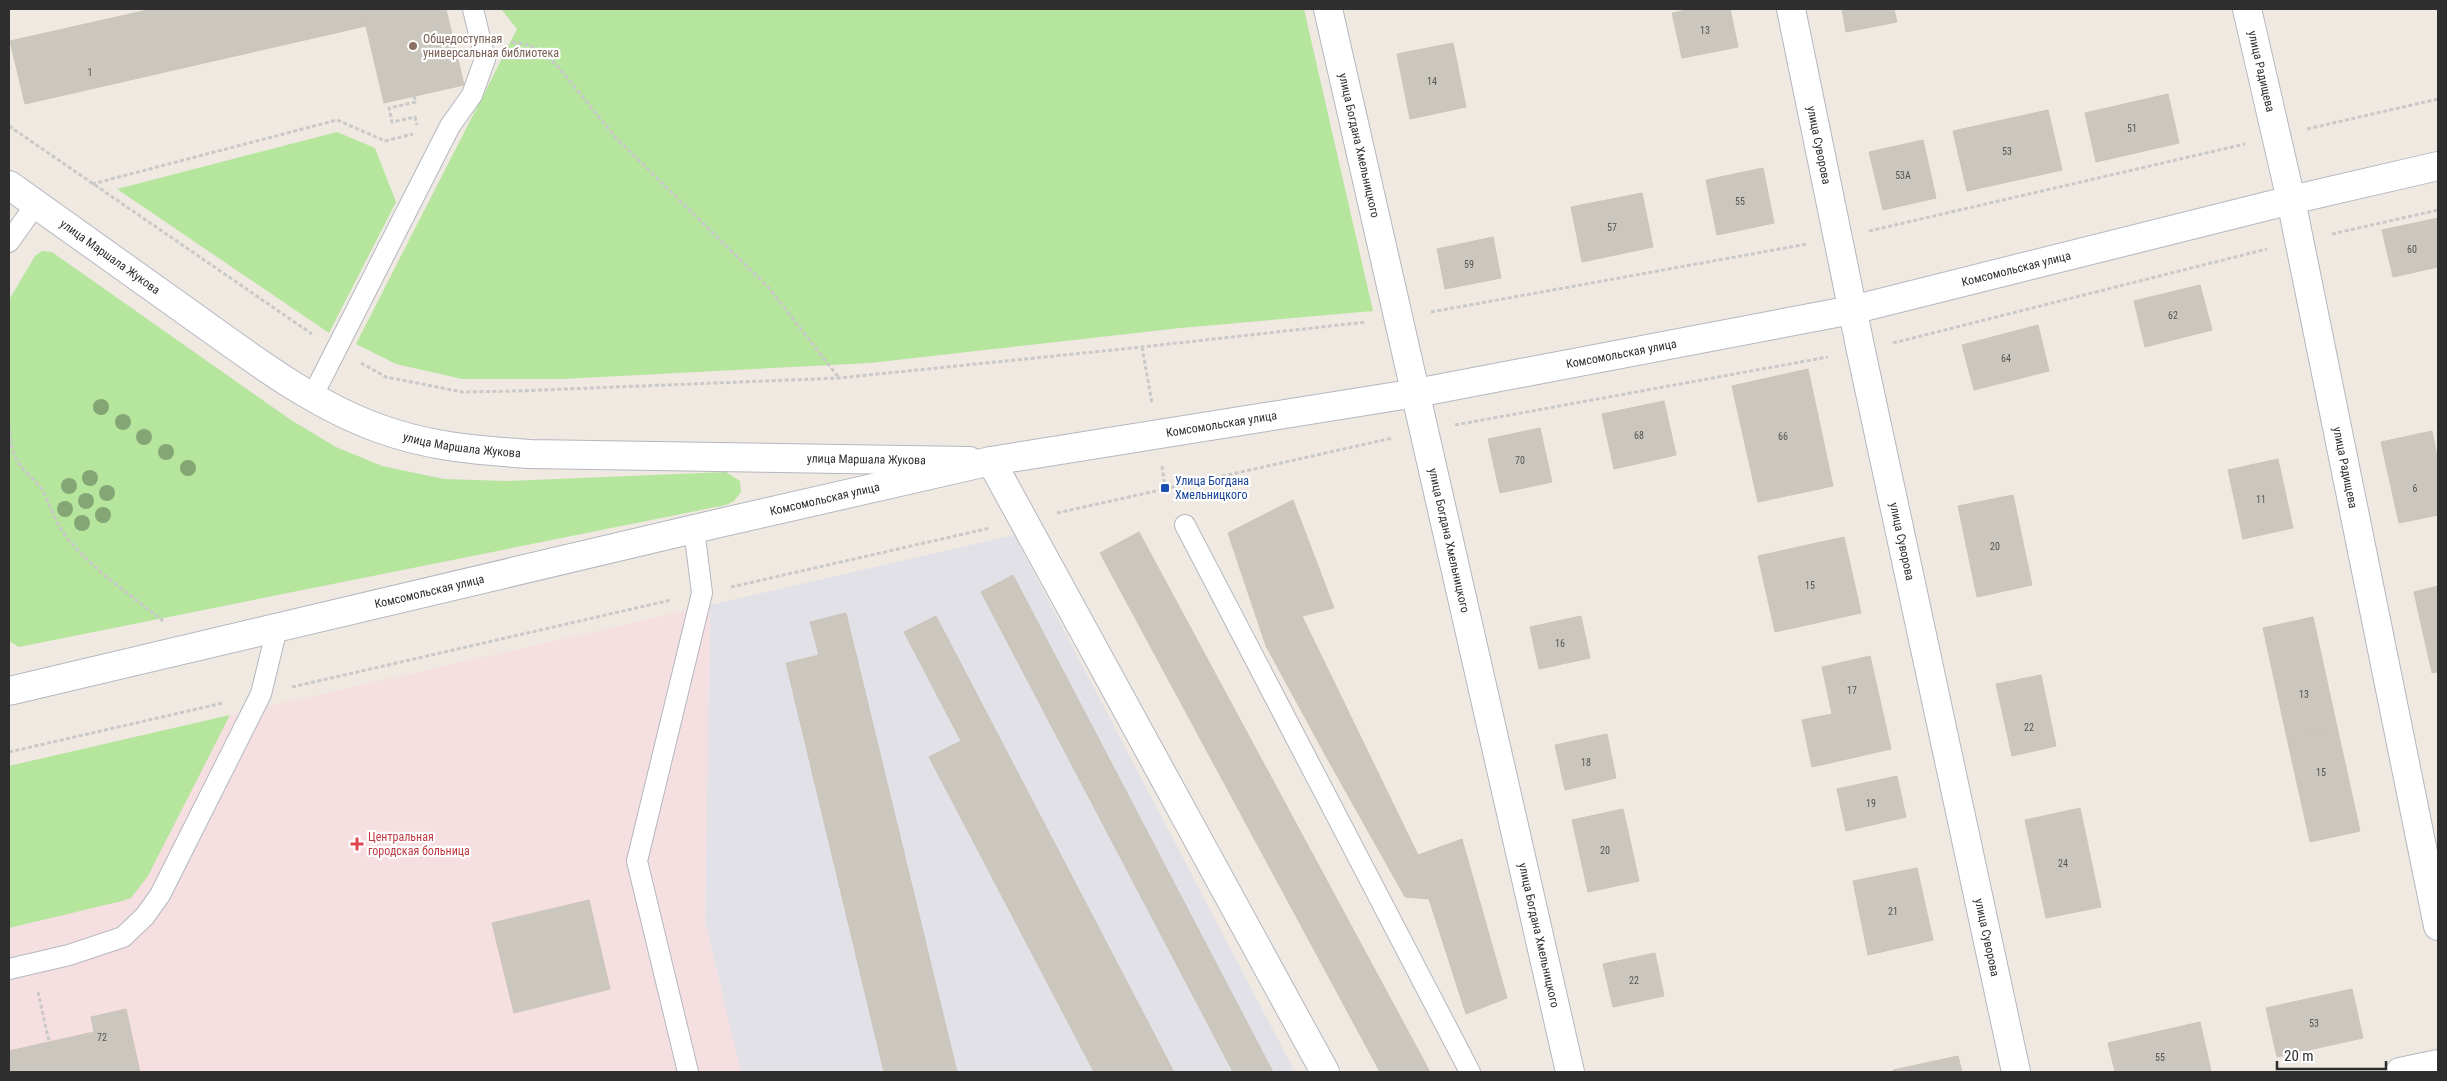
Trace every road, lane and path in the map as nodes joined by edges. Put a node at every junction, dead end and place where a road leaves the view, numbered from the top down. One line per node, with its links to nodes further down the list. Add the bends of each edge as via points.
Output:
1 (473, 9): 5 (lane)
2 (1328, 9): 22 (street, улица Богдана Хмельницкого)
3 (1791, 9): 18 (street, улица Суворова)
4 (2247, 9): 11 (street, улица Радищева)
5 (479, 35): 10 (lane, via 485,59 472,95); 25 (path, via 530,45 556,64 616,138 769,288)
6 (414, 96): 8 (path, via 416,102 389,108 392,122)
7 (2438, 99): 11 (path)
8 (415, 117)
9 (9, 126): 13 (path)
10 (450, 126): 13 (path, via 385,141 337,120); 23 (lane)
11 (2277, 136): 15 (street, улица Радищева); 18 (path)
12 (2438, 166): 15 (street, Комсомольская улица)
13 (92, 184): 23 (path)
14 (9, 185): 16 (street, улица Маршала Жукова)
15 (2291, 200): 19 (street, улица Радищева); 21 (street, Комсомольская улица)
16 (36, 204): 20 (lane); 27 (street, улица Маршала Жукова, via 253,359)
17 (2438, 210): 19 (path)
18 (1838, 238): 21 (street, улица Суворова); 22 (path)
19 (2300, 241): 24 (path); 40 (street, улица Радищева)
20 (9, 242)
21 (1852, 310): 24 (street, улица Суворова); 26 (street, Комсомольская улица)
22 (1399, 318): 25 (path); 26 (street, улица Богдана Хмельницкого)
23 (336, 350): 25 (path, via 386,377 462,392); 27 (lane)
24 (1861, 351): 29 (path); 49 (street, улица Суворова)
25 (839, 378)
26 (1416, 393): 29 (street, улица Богдана Хмельницкого); 30 (street, Комсомольская улица)
27 (313, 396): 30 (street, улица Маршала Жукова, via 376,427 462,450 530,454)
28 (9, 425): 36 (path, via 11,447 20,465 43,492 51,512 68,538 97,568)
29 (1424, 431): 31 (path); 48 (street, улица Богдана Хмельницкого)
30 (991, 461): 31 (street); 33 (street, Комсомольская улица)
31 (1024, 520): 34 (path); 46 (street)
32 (1185, 525): 47 (lane)
33 (694, 529): 34 (lane); 35 (street, Комсомольская улица)
34 (702, 593): 38 (path); 45 (lane, via 637,861)
35 (277, 628): 36 (street, Комсомольская улица); 38 (lane)
36 (196, 647): 37 (street, Комсомольская улица)
37 (9, 691)
38 (260, 694): 39 (path); 41 (lane, via 160,895 145,916 123,937 69,955)
39 (9, 752)
40 (2438, 926)
41 (9, 969)
42 (28, 993): 43 (path, via 38,991)
43 (49, 1042)
44 (2438, 1064): 50 (street)
45 (688, 1072)
46 (1325, 1072)
47 (1470, 1072)
48 (1570, 1072)
49 (2016, 1072)
50 (2400, 1072)

